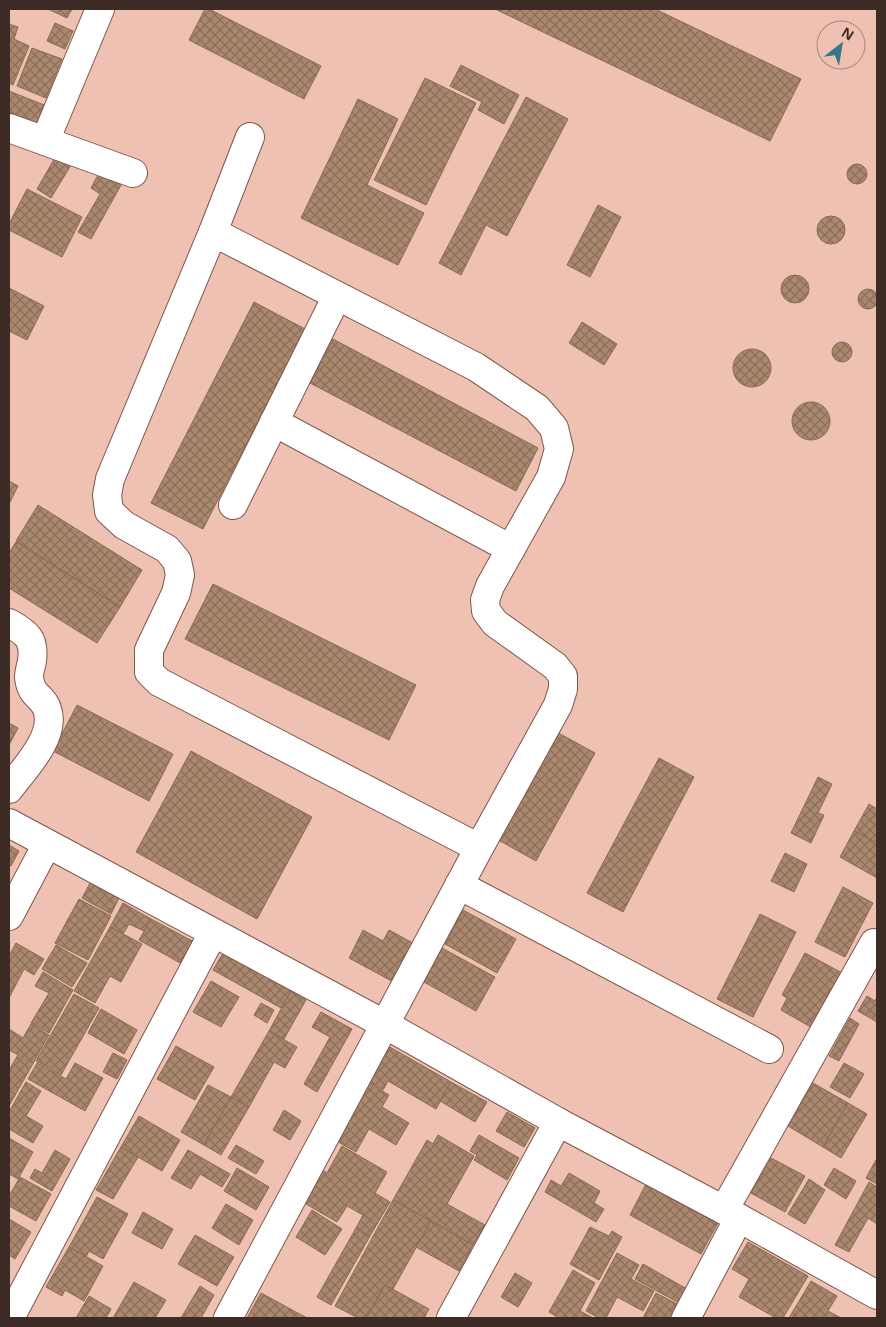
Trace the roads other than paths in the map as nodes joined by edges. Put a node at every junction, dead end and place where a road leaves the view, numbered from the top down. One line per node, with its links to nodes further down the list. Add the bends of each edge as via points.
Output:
1 (100, 9): 4 (street)
2 (9, 128): 4 (street)
3 (250, 137): 6 (street)
4 (45, 141): 5 (street)
5 (133, 173)
6 (213, 232): 7 (street); 15 (street, via 110,479 107,495 109,511 124,525 167,549 177,561 180,575 176,593 149,650 149,672 159,682)
7 (337, 296): 8 (street); 10 (street, via 476,367 537,408 554,428 559,449 551,477)
8 (274, 422): 9 (street); 10 (street)
9 (233, 505)
10 (511, 549): 15 (street, via 490,586 485,600 486,611 495,623 555,666 563,676 563,690 558,705)
11 (9, 622): 12 (street, via 28,635 33,650 29,676 33,692 47,707 49,729 42,745)
12 (9, 789)
13 (9, 823): 14 (street)
14 (46, 844): 17 (street); 18 (street)
15 (479, 848): 16 (street)
16 (459, 884): 20 (street); 21 (street)
17 (9, 916)
18 (213, 933): 20 (street); 25 (street)
19 (874, 942): 23 (street)
20 (386, 1025): 22 (street); 26 (street)
21 (769, 1049)
22 (558, 1122): 23 (street); 27 (street)
23 (731, 1214): 24 (street); 28 (street)
24 (877, 1295)
25 (10, 1318)
26 (228, 1318)
27 (451, 1318)
28 (686, 1318)

